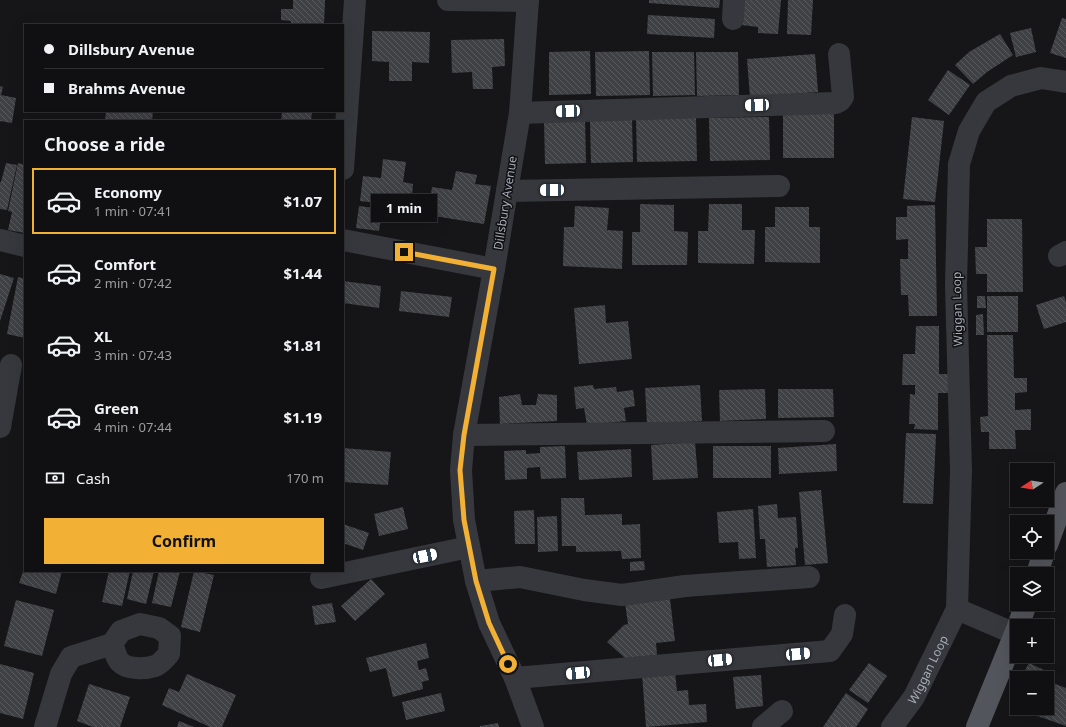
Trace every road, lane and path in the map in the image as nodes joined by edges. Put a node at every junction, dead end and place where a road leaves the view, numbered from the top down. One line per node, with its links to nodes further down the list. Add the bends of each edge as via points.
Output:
1 (355, 0): 7 (street)
2 (448, 0): 3 (street)
3 (528, 1): 6 (street, Dillsbury Avenue)
4 (839, 54): 6 (street, via 843,97 836,103)
5 (1066, 82): 24 (street, Wiggan Loop, via 1041,78 1011,86 986,102 969,131 958,164 956,285 961,471)
6 (520, 113): 9 (street, Dillsbury Avenue)
7 (344, 155)
8 (780, 186): 9 (street)
9 (507, 191): 13 (street, Dillsbury Avenue)
10 (0, 240): 12 (street)
11 (344, 240): 13 (street)
12 (24, 246)
13 (494, 269): 17 (street, Dillsbury Avenue)
14 (12, 366): 15 (street)
15 (0, 427)
16 (824, 431): 17 (street)
17 (464, 435): 20 (street, Dillsbury Avenue, via 460,470)
18 (1066, 493): 19 (main road)
19 (1054, 526)
20 (469, 547): 22 (street); 23 (street, Dillsbury Avenue)
21 (810, 577): 23 (street, via 685,586 622,595 520,577)
22 (321, 578)
23 (476, 581): 29 (street, Dillsbury Avenue, via 489,623)
24 (957, 609): 26 (street); 34 (street, Wiggan Loop, via 914,697)
25 (845, 615): 29 (street, via 842,634 830,651)
26 (1010, 628)
27 (112, 644): 31 (street, via 70,657 61,674)
28 (1010, 647): 35 (main road)
29 (515, 678): 32 (street, Dillsbury Avenue)
30 (782, 711): 33 (street)
31 (45, 727)
32 (533, 727)
33 (763, 727)
34 (892, 727)
35 (977, 727)

